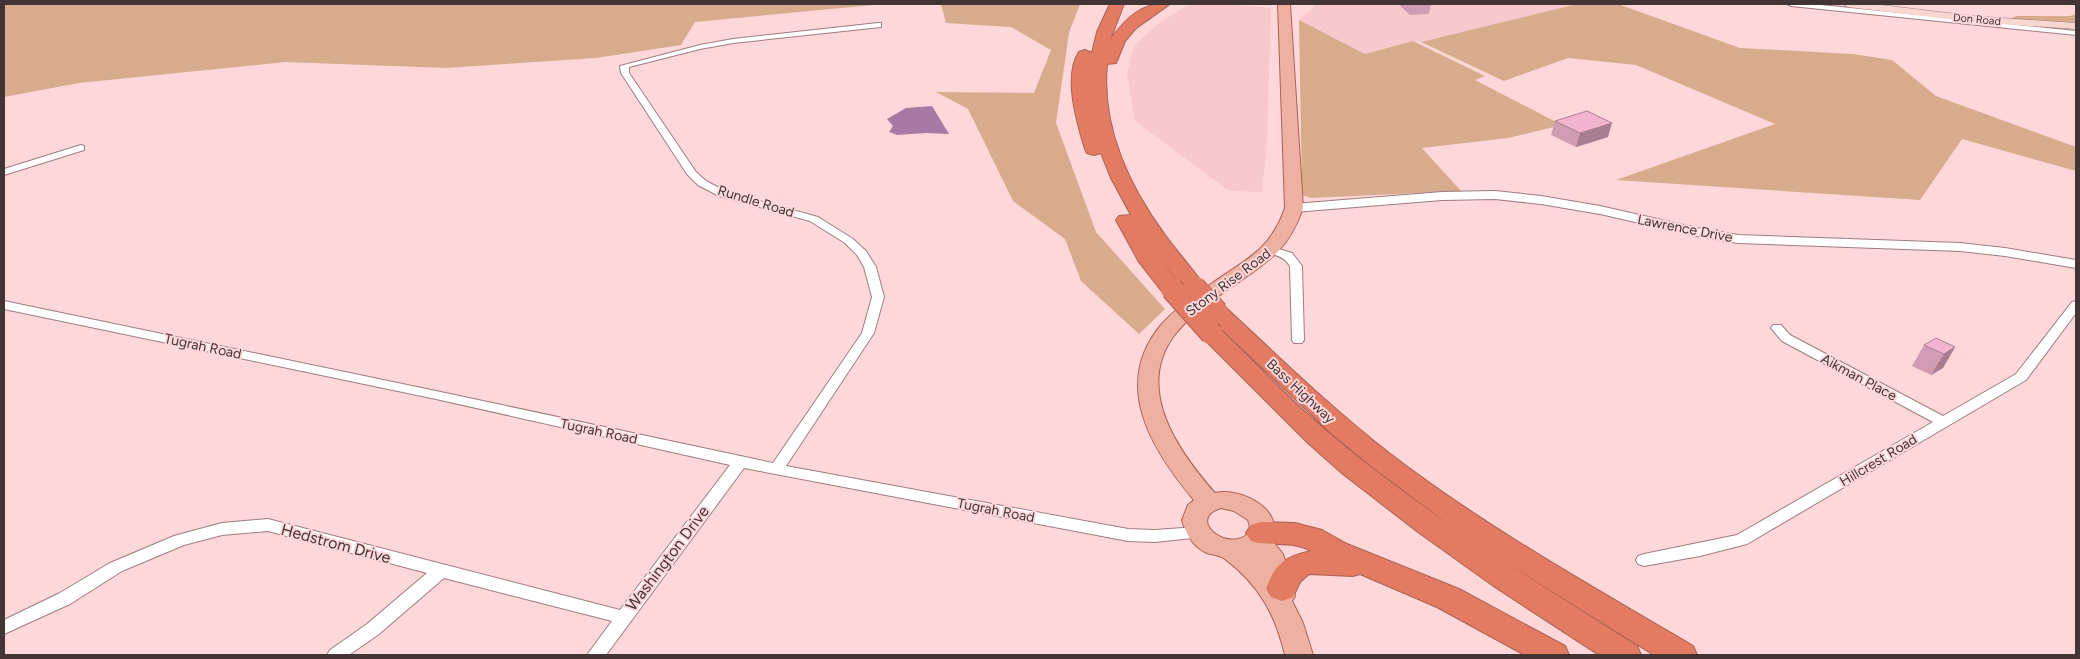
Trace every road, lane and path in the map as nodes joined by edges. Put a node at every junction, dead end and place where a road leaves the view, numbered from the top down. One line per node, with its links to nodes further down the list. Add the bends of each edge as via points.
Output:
1 (1103, 4): 17 (highway, Bass Highway, via 1084,60 1080,92 1083,116 1110,188 1150,262)
2 (1117, 4): 11 (highway, Bass Highway, via 1098,59 1097,86)
3 (1163, 4): 11 (highway, via 1128,25 1112,49 1106,82 1108,115)
4 (1791, 4): 9 (street)
5 (1848, 4): 9 (main road, Don Road)
6 (1286, 5): 14 (main road, Stony Rise Road)
7 (878, 25): 25 (street, Rundle Road, via 733,41 624,66 625,73 697,179 723,194 814,219 849,241 862,253 870,268 878,297 868,333)
8 (2076, 26): 9 (main road, Don Road)
9 (2045, 27): 10 (street)
10 (2076, 33)
11 (1103, 130): 17 (highway, Bass Highway, via 1118,174)
12 (81, 148): 13 (street)
13 (4, 172)
14 (1294, 208): 15 (main road, Stony Rise Road, via 1289,227); 16 (street, Lawrence Drive, via 1494,195 1600,210 1738,239 1960,247)
15 (1272, 250): 22 (street, via 1288,255 1296,266); 26 (main road, Stony Rise Road, via 1177,320 1161,339 1150,364 1147,390 1160,434)
16 (2076, 264)
17 (1183, 288): 20 (highway, Bass Highway, bridge)
18 (2076, 304): 23 (street, Hillcrest Road, via 2021,377)
19 (4, 305): 24 (street, Tugrah Road)
20 (1215, 323): 40 (highway, Bass Highway, via 1316,436 1385,492 1526,592); 41 (highway, Bass Highway, via 1413,484 1575,591)
21 (1777, 328): 23 (street, Aikman Place, via 1786,338)
22 (1298, 340)
23 (1943, 422): 30 (street, Hillcrest Road, via 1741,540)
24 (740, 462): 25 (street, Tugrah Road); 34 (street, Washington Drive)
25 (777, 468): 27 (street, Tugrah Road, via 1128,535)
26 (1209, 502): 27 (main road, via 1196,513 1194,525); 28 (main road, via 1233,501 1249,508 1260,519)
27 (1197, 533): 29 (main road, via 1211,544)
28 (1259, 536): 29 (main road, via 1246,547); 31 (highway, via 1301,535); 33 (main road, via 1270,554)
29 (1230, 549): 33 (main road)
30 (1644, 560)
31 (1372, 567): 33 (highway, via 1305,563 1285,576); 39 (highway, via 1448,598)
32 (441, 572): 34 (street, Hedstrom Drive); 35 (street, Hedstrom Drive, via 268,525 222,529 180,540 116,567 64,599); 36 (street, via 373,629)
33 (1283, 598): 38 (main road)
34 (623, 617): 37 (street, Washington Drive)
35 (4, 627)
36 (336, 655)
37 (596, 655)
38 (1299, 655)
39 (1553, 655)
40 (1625, 655)
41 (1681, 655)

